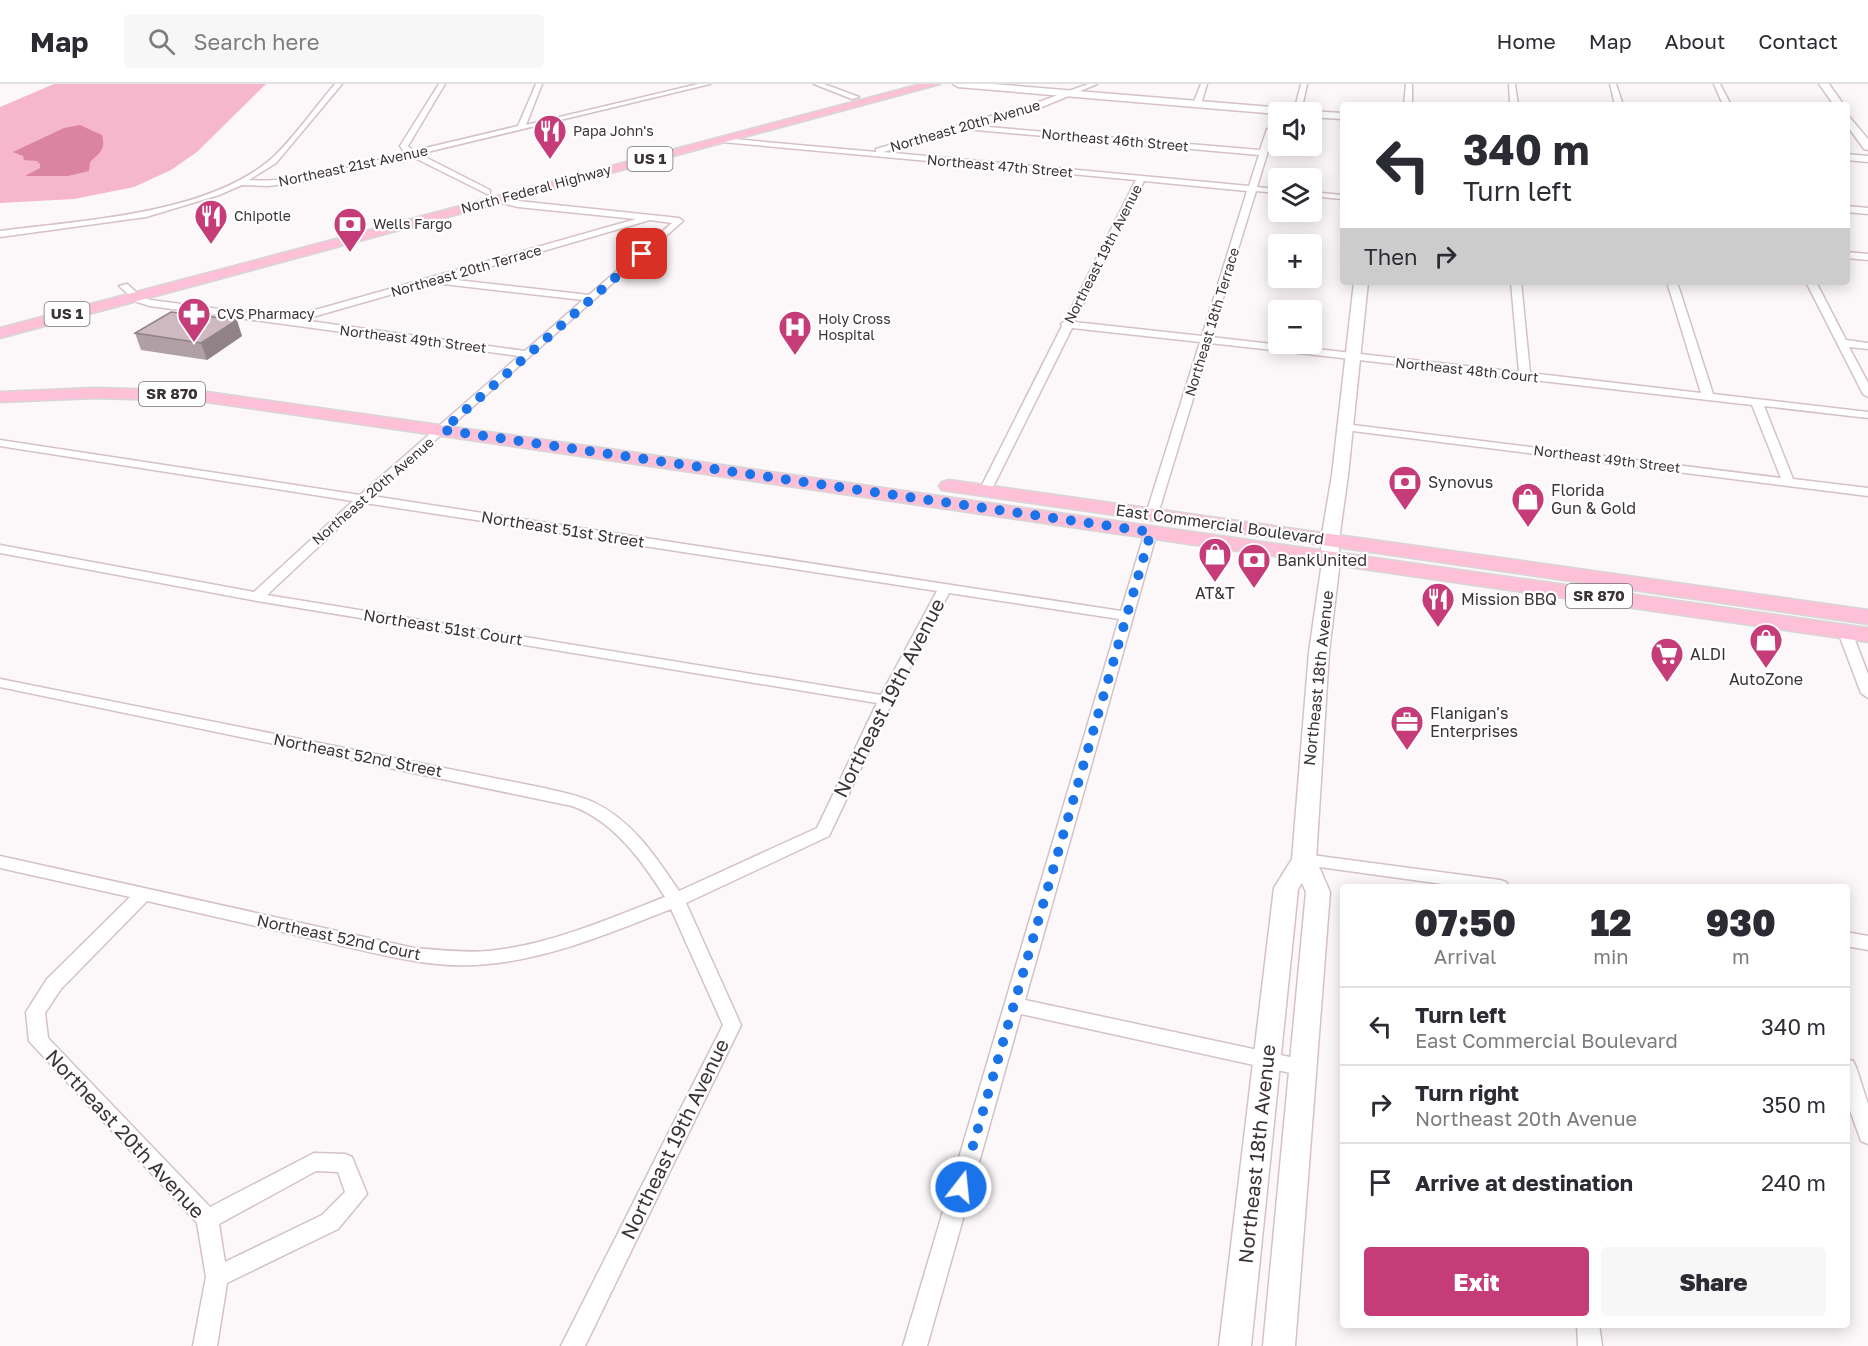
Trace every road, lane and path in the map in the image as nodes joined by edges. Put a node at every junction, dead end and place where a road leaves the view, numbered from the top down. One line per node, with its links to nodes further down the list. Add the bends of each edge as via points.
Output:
1 (339, 84): 41 (street, via 273,161)
2 (442, 84): 36 (street, via 404,146)
3 (539, 84): 30 (street)
4 (706, 84): 30 (street, Northeast 21st Avenue)
5 (817, 84): 18 (street)
6 (904, 84): 18 (main road, North Federal Highway / US 1)
7 (934, 84): 18 (main road, North Federal Highway / US 1)
8 (958, 84): 17 (street)
9 (1094, 84): 17 (street, Northeast 20th Avenue)
10 (1204, 84): 25 (street)
11 (1304, 84): 19 (street)
12 (1409, 84): 20 (street)
13 (1512, 84): 21 (street)
14 (1613, 84): 22 (street)
15 (1717, 84): 23 (street)
16 (1824, 84): 24 (street)
17 (1066, 94): 25 (street); 31 (street, Northeast 20th Avenue)
18 (852, 102): 32 (main road, North Federal Highway / US 1); 45 (main road, North Federal Highway / US 1, via 527,182)
19 (1299, 102)
20 (1408, 102)
21 (1514, 102)
22 (1618, 102)
23 (1726, 102)
24 (1837, 102)
25 (1197, 104): 26 (street)
26 (1268, 110)
27 (1322, 115): 28 (street)
28 (1340, 116)
29 (1850, 122): 34 (street)
30 (520, 127): 36 (street, Northeast 21st Avenue)
31 (965, 127): 35 (street, Northeast 46th Street); 37 (street, Northeast 20th Avenue)
32 (722, 140): 37 (street, Northeast 47th Street); 45 (main road, North Federal Highway / US 1)
33 (1268, 140): 35 (street, Northeast 18th Terrace)
34 (1868, 147)
35 (1265, 153): 42 (street, Northeast 18th Terrace)
36 (412, 154): 41 (street, Northeast 21st Avenue, via 285,183); 45 (street)
37 (868, 154): 40 (street, Northeast 47th Street)
38 (1850, 157): 39 (street)
39 (1868, 159)
40 (1141, 178): 42 (street, Northeast 47th Street); 64 (street, Northeast 19th Avenue)
41 (241, 182): 51 (street, Northeast 21st Avenue, via 146,214)
42 (1253, 188): 43 (street, Northeast 47th Street); 66 (street, Northeast 18th Terrace)
43 (1268, 189)
44 (1322, 195): 46 (street)
45 (492, 196): 49 (street, via 518,204); 50 (main road, North Federal Highway / US 1); 52 (main road, North Federal Highway / US 1)
46 (1340, 197)
47 (1850, 210): 48 (street)
48 (1868, 212)
49 (650, 218): 55 (street, Northeast 20th Terrace); 61 (street, Northeast 20th Avenue, via 680,221)
50 (347, 229): 52 (main road); 60 (main road, North Federal Highway / US 1)
51 (0, 234)
52 (330, 243): 60 (main road, North Federal Highway / US 1)
53 (1850, 255): 54 (street)
54 (1868, 257)
55 (436, 280): 61 (street); 63 (street, Northeast 20th Terrace)
56 (1361, 285): 70 (street, Northeast 18th Avenue)
57 (1516, 285): 71 (street)
58 (1673, 285): 74 (street)
59 (1813, 285): 67 (street)
60 (129, 291): 62 (main road, North Federal Highway / US 1); 63 (street, Northeast 49th Street, via 150,303); 65 (main road, North Federal Highway / US 1)
61 (592, 298): 69 (street, Northeast 20th Avenue)
62 (0, 320)
63 (283, 323): 69 (street, Northeast 49th Street)
64 (1066, 324): 66 (street, Northeast 48th Court); 84 (street, Northeast 19th Avenue)
65 (0, 333)
66 (1206, 340): 70 (street, Northeast 48th Court); 87 (street, Northeast 18th Terrace)
67 (1844, 343): 68 (street); 73 (street)
68 (1868, 346)
69 (528, 354): 77 (street, Northeast 20th Avenue)
70 (1353, 357): 71 (street, Northeast 48th Court); 78 (street, Northeast 18th Avenue)
71 (1525, 376): 74 (street, Northeast 48th Court)
72 (1, 394): 77 (main road, East Commercial Boulevard / SR 870, via 132,379 190,380); 79 (main road, East Commercial Boulevard / SR 870, via 198,396)
73 (1868, 394)
74 (1708, 397): 75 (street, Northeast 48th Court)
75 (1757, 403): 76 (street, Northeast 48th Court); 83 (street)
76 (1868, 416)
77 (458, 417): 79 (street, Northeast 20th Avenue); 81 (main road, East Commercial Boulevard / SR 870)
78 (1345, 427): 83 (street, Northeast 49th Street); 88 (street, Northeast 18th Avenue)
79 (443, 430): 82 (main road, East Commercial Boulevard / SR 870); 86 (street, Northeast 20th Avenue)
80 (0, 443): 86 (street, Northeast 51st Street)
81 (816, 467): 82 (main road, via 793,474); 84 (main road, East Commercial Boulevard / SR 870)
82 (754, 475): 87 (main road, East Commercial Boulevard / SR 870)
83 (1788, 481): 85 (street, Northeast 49th Street)
84 (985, 491): 87 (main road, East Commercial Boulevard / SR 870)
85 (1868, 492)
86 (362, 499): 90 (street, Northeast 51st Street); 91 (street, Northeast 20th Avenue)
87 (1152, 523): 88 (main road, East Commercial Boulevard / SR 870); 92 (street, Northeast 18th Terrace)
88 (1330, 548): 93 (main road, East Commercial Boulevard / SR 870); 94 (main road, East Commercial Boulevard / SR 870); 99 (street, Northeast 18th Avenue, via 1308,773)
89 (0, 549): 91 (street, Northeast 51st Court)
90 (945, 588): 92 (street, Northeast 51st Street); 98 (street, Northeast 19th Avenue)
91 (258, 597): 98 (street, Northeast 51st Court)
92 (1126, 616): 106 (street, Northeast 18th Terrace)
93 (1868, 617)
94 (1845, 632): 95 (main road, East Commercial Boulevard / SR 870); 97 (street)
95 (1868, 635)
96 (0, 683): 103 (street, Northeast 52nd Street, via 544,793 588,806 641,847)
97 (1868, 693)
98 (886, 700): 103 (street, Northeast 19th Avenue, via 823,832)
99 (1304, 860): 101 (street); 107 (street, Northeast 18th Avenue, via 1286,888); 108 (street, Northeast 18th Avenue, via 1318,892)
100 (0, 862): 102 (street, Northeast 52nd Court)
101 (1485, 884)
102 (144, 894): 103 (street, Northeast 52nd Court, via 414,955 460,959 547,946); 111 (street, Northeast 20th Avenue, via 54,984 35,1012 39,1041)
103 (676, 900): 115 (street, Northeast 19th Avenue, via 732,1025)
104 (1850, 940): 105 (street)
105 (1868, 943)
106 (1013, 1005): 107 (street); 116 (street, Northeast 18th Terrace)
107 (1267, 1060): 108 (street); 117 (street, Northeast 18th Avenue)
108 (1304, 1068): 118 (street, Northeast 18th Avenue)
109 (1850, 1079): 110 (street)
110 (1868, 1135)
111 (207, 1219): 112 (street, Northeast 20th Avenue); 112 (street, via 314,1162 345,1163 356,1194 330,1222)
112 (217, 1277): 114 (street, Northeast 20th Avenue)
113 (1588, 1328): 119 (street)
114 (205, 1346)
115 (573, 1346)
116 (915, 1346)
117 (1235, 1346)
118 (1279, 1346)
119 (1590, 1346)

